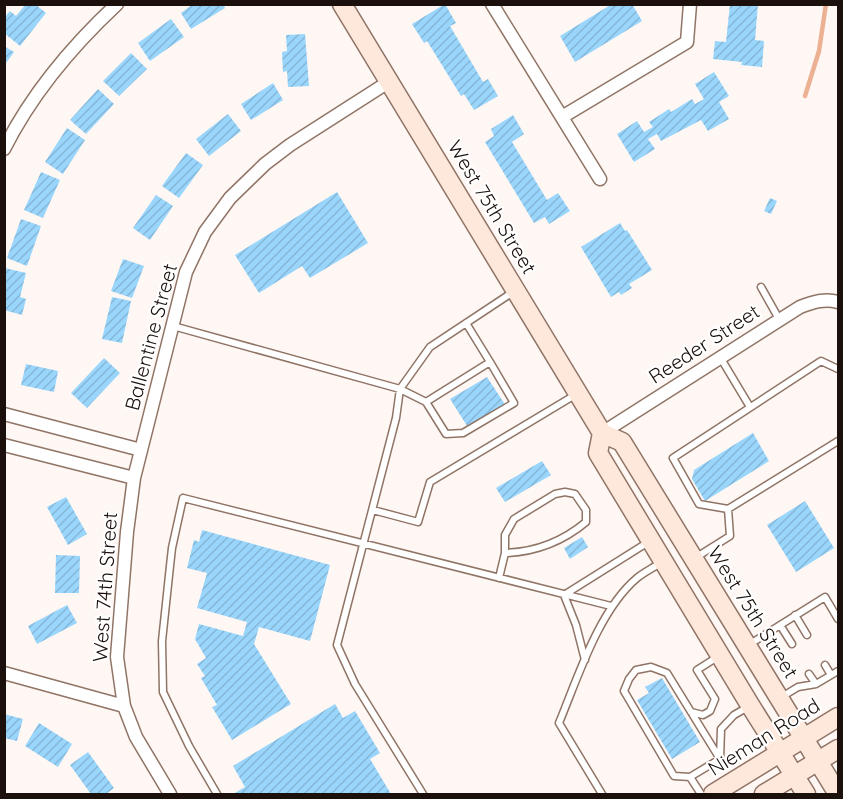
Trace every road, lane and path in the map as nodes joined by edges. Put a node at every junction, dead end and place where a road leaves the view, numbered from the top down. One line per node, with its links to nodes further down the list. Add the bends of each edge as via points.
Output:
1 (117, 4): 7 (street, via 67,54 38,92)
2 (342, 4): 5 (main road, West 75th Street)
3 (690, 4): 6 (street, via 687,42)
4 (496, 6): 6 (street)
5 (390, 81): 10 (main road, West 75th Street); 14 (street, Ballentine Street, via 290,145 230,198 205,232 186,272)
6 (562, 117): 8 (street)
7 (4, 149)
8 (600, 179)
9 (760, 287): 12 (lane)
10 (516, 291): 13 (lane); 19 (main road, West 75th Street)
11 (835, 301): 12 (street, Reeder Street, via 817,301)
12 (779, 319): 15 (street, Reeder Street)
13 (466, 323): 16 (lane); 18 (lane, via 430,347)
14 (172, 326): 18 (lane); 26 (street, Ballentine Street)
15 (720, 357): 21 (lane); 23 (street, Reeder Street)
16 (490, 362): 20 (lane); 20 (lane, via 514,403 463,433 446,434)
17 (838, 369): 21 (lane, via 821,361)
18 (400, 389): 20 (lane); 29 (lane)
19 (578, 393): 23 (main road, West 75th Street); 29 (lane, via 430,482 418,522)
20 (426, 402)
21 (750, 407): 28 (lane, via 673,458 699,504)
22 (4, 414): 26 (street)
23 (602, 433): 30 (main road, West 75th Street, via 598,453); 33 (main road, West 75th Street, via 622,442)
24 (838, 441): 28 (lane)
25 (4, 446): 27 (street)
26 (141, 450): 27 (street, Ballentine Street)
27 (134, 478): 54 (street, West 74th Street, via 117,657)
28 (728, 509): 33 (lane, via 730,537)
29 (373, 510): 31 (lane)
30 (651, 541): 34 (main road, West 75th Street); 36 (lane)
31 (365, 544): 35 (lane); 66 (lane, via 183,498 171,557 162,641 163,692); 67 (lane, via 337,645 355,684)
32 (506, 553): 32 (lane, via 528,552 573,532 586,522 586,510 575,494 555,494 514,519 506,536); 35 (lane)
33 (693, 559): 43 (main road, West 75th Street)
34 (664, 561): 37 (lane, via 637,577); 44 (main road, West 75th Street)
35 (499, 578): 36 (lane)
36 (564, 595): 37 (lane); 45 (lane)
37 (611, 606): 45 (lane)
38 (795, 615): 39 (lane, via 825,597); 40 (lane); 41 (lane)
39 (838, 620)
40 (780, 625): 42 (lane); 43 (lane)
41 (807, 635)
42 (792, 644)
43 (747, 646): 52 (main road, West 75th Street)
44 (720, 656): 53 (main road, West 75th Street); 55 (lane, via 697,670 715,699 710,711 703,715)
45 (585, 660): 68 (lane, via 559,723)
46 (825, 665): 50 (lane)
47 (838, 670): 50 (lane)
48 (4, 673): 54 (street)
49 (810, 674): 51 (lane)
50 (831, 675): 51 (lane)
51 (816, 684): 52 (lane, via 798,687)
52 (779, 698): 57 (main road, West 75th Street)
53 (750, 705): 59 (main road, West 75th Street); 60 (lane, via 721,729)
54 (124, 706): 65 (street, West 74th Street, via 136,737)
55 (691, 712): 60 (lane); 63 (lane, via 667,674 651,667 636,670 629,679 624,691 674,776)
56 (838, 717): 57 (main road, Nieman Road)
57 (804, 738): 59 (main road, Nieman Road); 61 (main road, West 75th Street)
58 (838, 749): 61 (main road)
59 (780, 753): 62 (main road, West 75th Street); 70 (main road, Nieman Road)
60 (720, 759): 63 (lane)
61 (819, 761): 62 (main road); 64 (main road, West 75th Street)
62 (795, 776): 71 (main road); 72 (main road, West 75th Street)
63 (690, 777): 69 (lane)
64 (838, 794)
65 (170, 795)
66 (217, 795)
67 (423, 795)
68 (602, 795)
69 (701, 795)
70 (713, 795)
71 (764, 795)
72 (806, 795)

